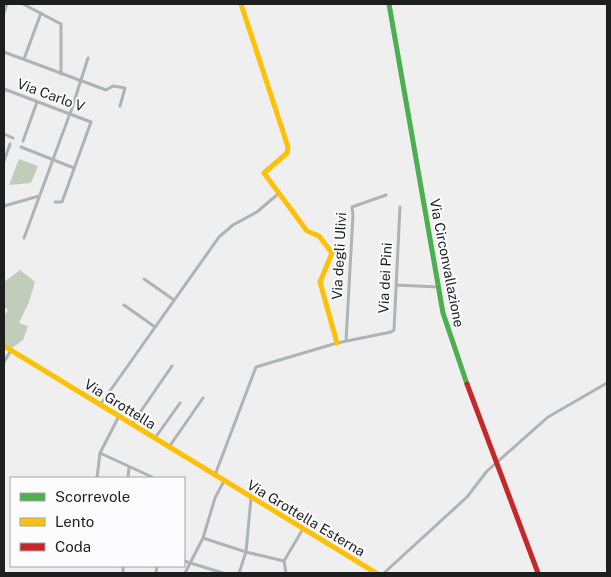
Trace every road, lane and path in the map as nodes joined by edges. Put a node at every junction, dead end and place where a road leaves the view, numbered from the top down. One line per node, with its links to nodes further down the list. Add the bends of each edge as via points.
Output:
1 (7, 4): 5 (street)
2 (23, 4): 6 (street)
3 (241, 4): 24 (street, via 288,147 287,152 264,173)
4 (389, 4): 33 (street, Via Circonvallazione)
5 (4, 13)
6 (41, 13): 9 (street); 10 (street, via 61,24)
7 (4, 52): 9 (street)
8 (88, 58): 11 (street)
9 (24, 60): 10 (street)
10 (61, 74): 11 (street)
11 (81, 81): 14 (street, via 106,90 113,86 125,88); 15 (street)
12 (4, 90): 13 (street, Via Carlo V)
13 (37, 102): 15 (street, Via Carlo V); 18 (street)
14 (120, 106)
15 (70, 114): 21 (street); 23 (street, Via Carlo V, via 91,122)
16 (4, 134): 17 (street)
17 (13, 138)
18 (23, 142)
19 (10, 144): 22 (street)
20 (21, 147): 21 (street)
21 (52, 160): 23 (street); 26 (street)
22 (4, 161)
23 (74, 168): 27 (street, via 62,202)
24 (278, 194): 34 (street, via 219,237); 38 (street, via 307,231 319,236 332,253 320,282)
25 (386, 195): 37 (street, Via degli Ulivi, via 351,208)
26 (39, 196): 28 (street); 30 (street)
27 (55, 202)
28 (4, 206)
29 (400, 207): 32 (street, Via dei Pini)
30 (24, 238)
31 (144, 279): 34 (street)
32 (396, 285): 33 (street); 37 (street, Via dei Pini, via 394,330)
33 (438, 287): 52 (street, Via Circonvallazione, via 453,346)
34 (174, 300): 36 (street)
35 (124, 305): 36 (street)
36 (155, 327): 46 (street)
37 (346, 342): 38 (street)
38 (337, 343): 54 (street, via 256,368)
39 (4, 346): 40 (street, Via Grottella)
40 (11, 350): 41 (street); 46 (street, Via Grottella)
41 (4, 362)
42 (172, 366): 48 (street)
43 (607, 384): 52 (street, via 548,417)
44 (203, 398): 50 (street)
45 (180, 403): 49 (street)
46 (100, 404): 47 (street, Via Grottella)
47 (119, 416): 48 (street, Via Grottella); 51 (street)
48 (132, 424): 49 (street, Via Grottella)
49 (155, 438): 50 (street, Via Grottella)
50 (169, 447): 54 (street, Via Grottella)
51 (100, 453): 53 (street); 55 (street)
52 (496, 462): 71 (street, via 467,497); 72 (street, Via Circonvallazione)
53 (129, 467): 56 (street); 57 (street)
54 (214, 476): 58 (street, Via Grottella)
55 (97, 477)
56 (128, 477)
57 (152, 477)
58 (224, 481): 59 (street, Via Grottella Esterna); 61 (street, via 215,498)
59 (251, 498): 60 (street, Via Grottella Esterna); 62 (street)
60 (303, 529): 64 (street); 70 (street, Via Grottella Esterna)
61 (203, 538): 62 (street); 65 (street)
62 (246, 552): 64 (street); 68 (street)
63 (185, 561): 65 (street)
64 (284, 561): 69 (street)
65 (190, 563): 66 (street); 67 (street)
66 (185, 573)
67 (223, 573)
68 (239, 573)
69 (286, 573)
70 (376, 573)
71 (384, 573)
72 (538, 573)

